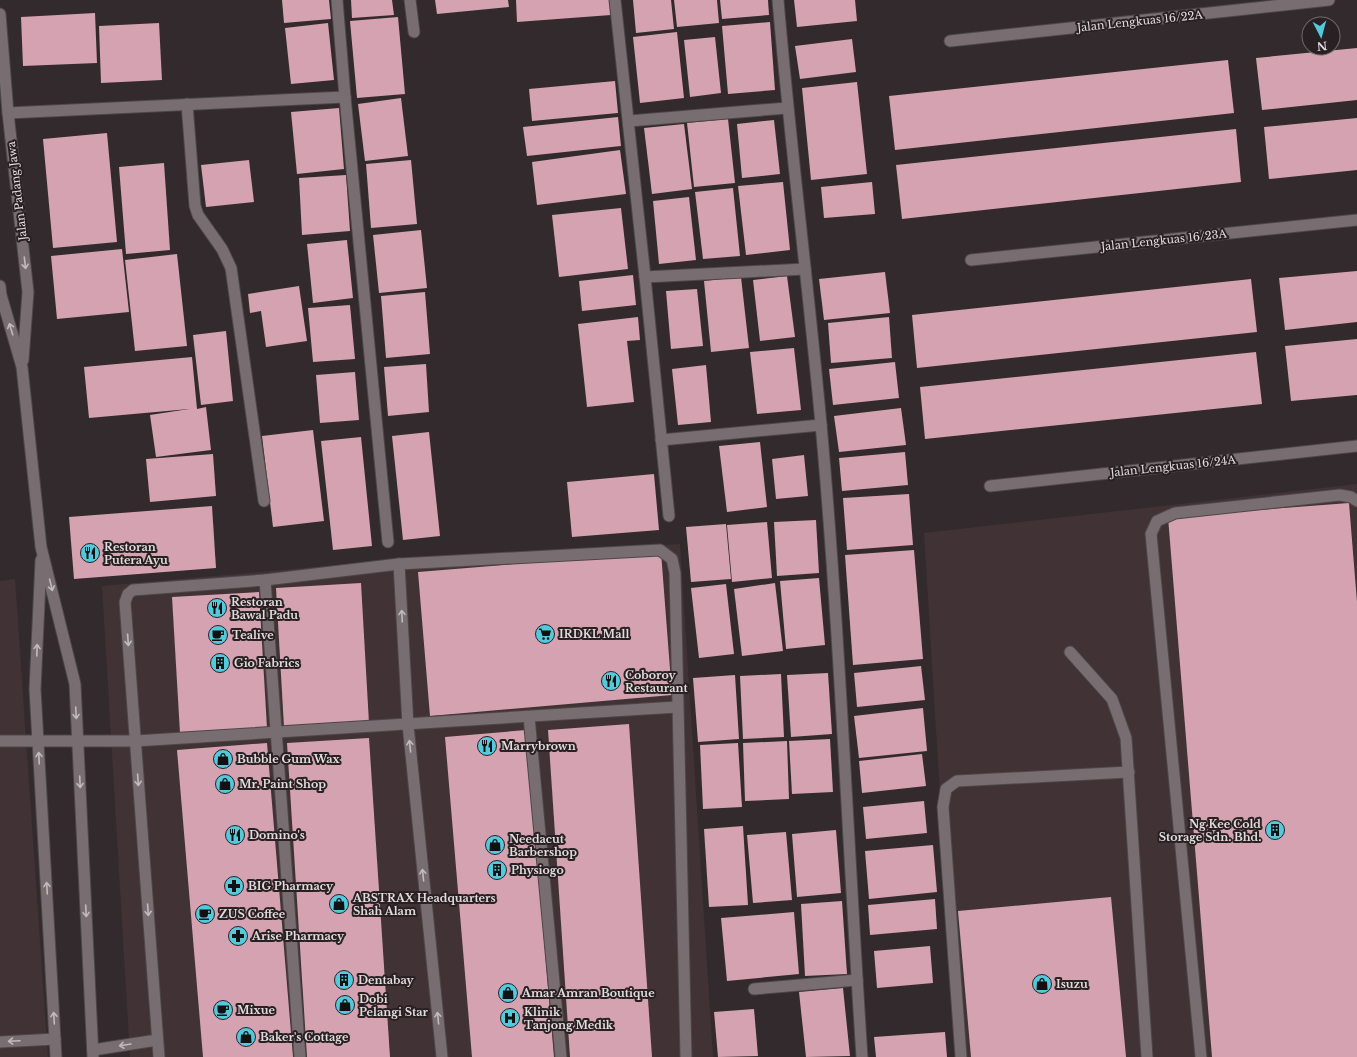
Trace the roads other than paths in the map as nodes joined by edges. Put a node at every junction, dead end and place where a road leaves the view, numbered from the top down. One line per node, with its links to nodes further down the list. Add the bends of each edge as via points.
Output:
1 (337, 0): 10 (street)
2 (410, 0): 7 (street)
3 (615, 0): 14 (street)
4 (778, 0): 12 (street)
5 (1329, 0): 8 (street, Jalan Lengkuas 16/22A)
6 (0, 14): 9 (street, Jalan Padang Jawa)
7 (414, 32)
8 (950, 41)
9 (3, 86): 13 (street, Jalan Padang Jawa)
10 (344, 97): 11 (street); 28 (street)
11 (187, 104): 13 (street); 25 (street, via 195,206 231,268)
12 (787, 108): 14 (street); 17 (street)
13 (8, 113): 20 (street, Jalan Padang Jawa, one-way to 20, via 28,292)
14 (629, 121): 18 (street)
15 (1357, 220): 16 (street, Jalan Lengkuas 16/23A)
16 (971, 260)
17 (805, 269): 18 (street); 21 (street)
18 (645, 277): 22 (street)
19 (0, 286): 20 (street, Jalan Padang Jawa, one-way to 19)
20 (22, 367): 29 (street, Jalan Padang Jawa)
21 (821, 425): 22 (street); 42 (street, via 838,644)
22 (661, 440): 27 (street)
23 (1357, 446): 24 (street, Jalan Lengkuas 16/24A)
24 (990, 486)
25 (264, 501)
26 (1357, 501): 57 (street, via 1340,495 1174,513 1157,521 1152,534)
27 (669, 516)
28 (388, 542)
29 (41, 547): 38 (street, one-way to 29, via 35,689); 40 (street, one-way to 40, via 75,684)
30 (399, 564): 31 (street); 33 (street, via 660,550 672,559 675,573); 35 (street, one-way to 30)
31 (265, 580): 36 (street); 39 (street, one-way to 39, via 133,590 128,594 125,602)
32 (1070, 652): 41 (street, via 1112,699 1126,738)
33 (677, 707): 34 (street); 53 (street)
34 (528, 717): 35 (street); 52 (street)
35 (408, 725): 36 (street); 51 (street, one-way to 35)
36 (275, 732): 39 (street); 50 (street)
37 (0, 741): 38 (street)
38 (38, 741): 40 (street); 44 (street, one-way to 38)
39 (135, 741): 40 (street); 45 (street, one-way to 45)
40 (78, 743): 47 (street, one-way to 47)
41 (1129, 772): 55 (street, via 957,780 946,789 943,808); 56 (street)
42 (857, 980): 43 (street); 54 (street)
43 (754, 989)
44 (55, 1039): 46 (street, one-way to 46); 48 (street)
45 (157, 1040): 47 (street, one-way to 47); 49 (street)
46 (0, 1042)
47 (93, 1053)
48 (56, 1057)
49 (159, 1057)
50 (300, 1057)
51 (442, 1057)
52 (561, 1057)
53 (686, 1057)
54 (862, 1057)
55 (961, 1057)
56 (1147, 1057)
57 (1201, 1057)

